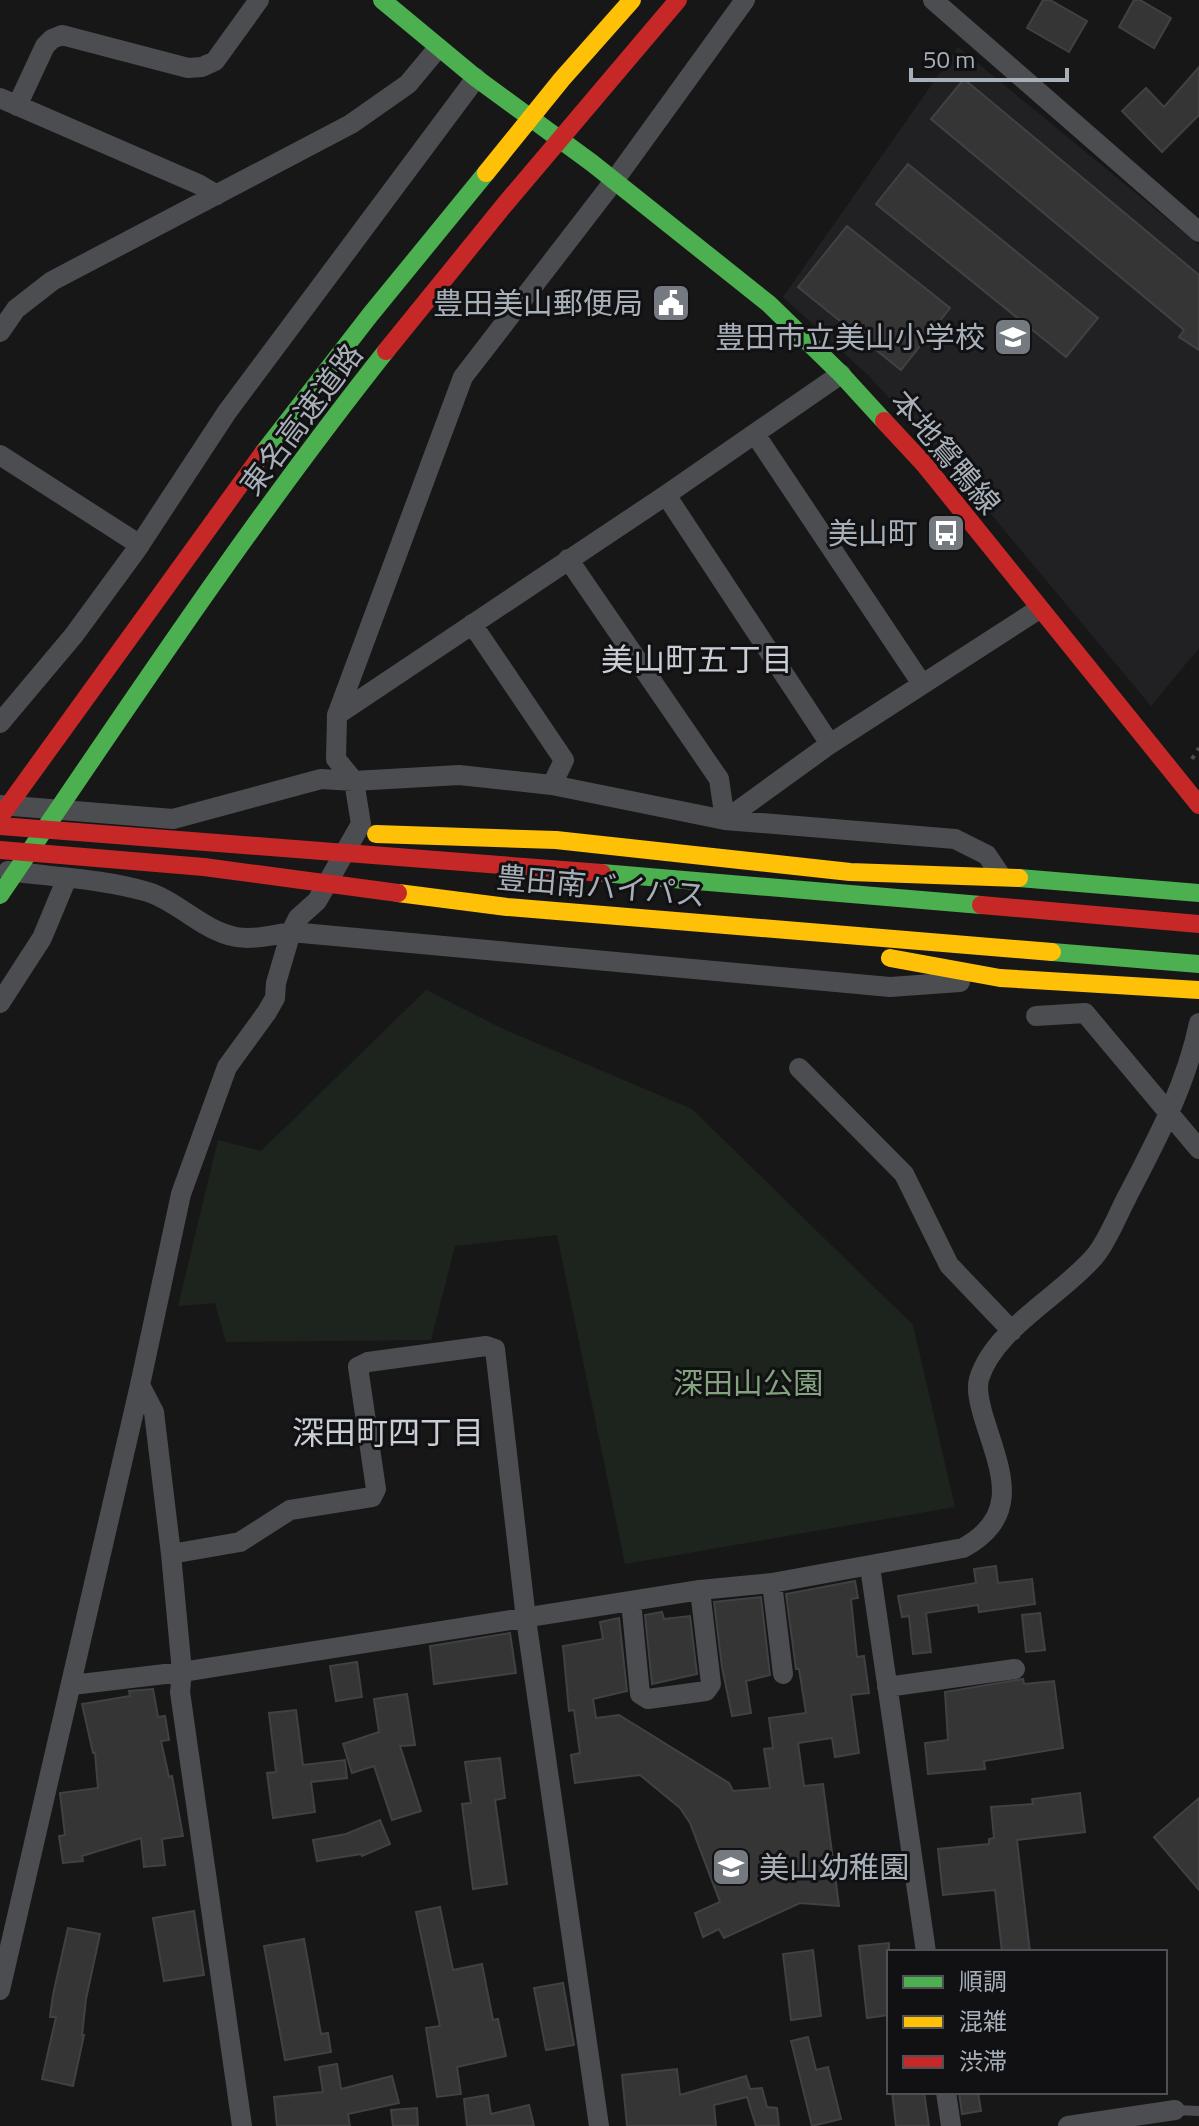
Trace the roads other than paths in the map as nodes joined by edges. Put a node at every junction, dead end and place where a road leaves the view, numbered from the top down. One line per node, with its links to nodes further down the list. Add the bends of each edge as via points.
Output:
1 (259, 0): 11 (street, via 215,61 202,67 188,68 62,35 52,39)
2 (382, 0): 8 (main road, 本地鴛鴨線)
3 (624, 0): 9 (main road)
4 (632, 0): 9 (main road, 東名高速道路)
5 (678, 0): 42 (main road, 東名高速道路, via 340,410)
6 (745, 0): 12 (street)
7 (933, 0): 14 (street)
8 (438, 48): 10 (main road, 本地鴛鴨線); 13 (street, via 408,84 351,124)
9 (562, 79): 32 (main road, 東名高速道路, via 237,487)
10 (485, 84): 12 (main road, 本地鴛鴨線); 20 (street, via 227,412)
11 (8, 102): 13 (street)
12 (614, 181): 16 (main road, 本地鴛鴨線, via 769,304); 25 (street, via 463,377)
13 (217, 195): 15 (street, via 52,281 16,309)
14 (1199, 232)
15 (0, 332)
16 (841, 374): 17 (street); 22 (main road, 本地鴛鴨線, via 924,464)
17 (755, 434): 19 (street); 24 (street)
18 (0, 455): 20 (street)
19 (666, 495): 21 (street); 27 (street)
20 (140, 545): 26 (street)
21 (568, 559): 23 (street); 33 (street, via 719,779)
22 (1039, 609): 24 (street); 31 (main road, 本地鴛鴨線)
23 (472, 624): 25 (street); 29 (street, via 564,760)
24 (922, 684): 27 (street)
25 (337, 715): 28 (street, via 336,759)
26 (0, 723)
27 (830, 744): 33 (street)
28 (354, 781): 29 (street, via 459,775); 30 (street, via 321,779 173,819); 44 (street, via 361,824 317,901)
29 (552, 785): 33 (street)
30 (0, 805)
31 (1199, 805)
32 (0, 817)
33 (725, 820): 38 (street, via 955,839 987,855)
34 (0, 826): 35 (main road, 豊田南バイパス)
35 (244, 845): 38 (main road, via 389,833 495,837 850,872); 43 (main road, 豊田南バイパス)
36 (0, 850): 40 (main road, 豊田南バイパス)
37 (0, 871): 39 (street)
38 (1001, 876): 41 (main road)
39 (67, 878): 44 (street, via 159,896 234,936 251,937); 50 (street, via 42,938)
40 (311, 882): 45 (main road, via 392,903); 47 (main road, 豊田南バイパス, via 507,907)
41 (1199, 893)
42 (0, 895)
43 (1199, 924)
44 (295, 925): 48 (street, via 890,987); 57 (street, via 275,998 227,1067 181,1194)
45 (624, 936)
46 (873, 957): 48 (main road)
47 (1199, 964)
48 (1000, 978): 49 (main road)
49 (1199, 990)
50 (0, 1003)
51 (1036, 1016): 54 (street, via 1085,1013)
52 (1199, 1023): 54 (street)
53 (799, 1068): 56 (street, via 904,1174 949,1265)
54 (1170, 1113): 55 (street); 56 (street, via 1098,1252)
55 (1199, 1149)
56 (1012, 1331): 59 (street, via 984,1365 977,1383 1002,1486 993,1525 963,1548)
57 (140, 1385): 58 (street, via 154,1412); 67 (street)
58 (171, 1554): 63 (street, via 240,1542 290,1510 372,1497 376,1489 358,1367 486,1346 495,1349); 65 (street)
59 (870, 1567): 60 (street); 68 (street)
60 (772, 1583): 61 (street); 66 (street)
61 (700, 1590): 62 (street); 62 (street, via 711,1684 706,1691 648,1699 640,1694)
62 (631, 1601): 63 (street)
63 (526, 1619): 65 (street); 75 (street)
64 (1015, 1669): 68 (street)
65 (182, 1672): 67 (street); 74 (street, via 180,1692)
66 (783, 1674)
67 (72, 1685): 70 (street)
68 (887, 1687): 69 (street)
69 (926, 1950)
70 (0, 1990)
71 (946, 2094): 76 (street)
72 (1175, 2110): 73 (lane); 77 (street)
73 (1199, 2111)
74 (242, 2126)
75 (599, 2126)
76 (951, 2126)
77 (1068, 2126)

